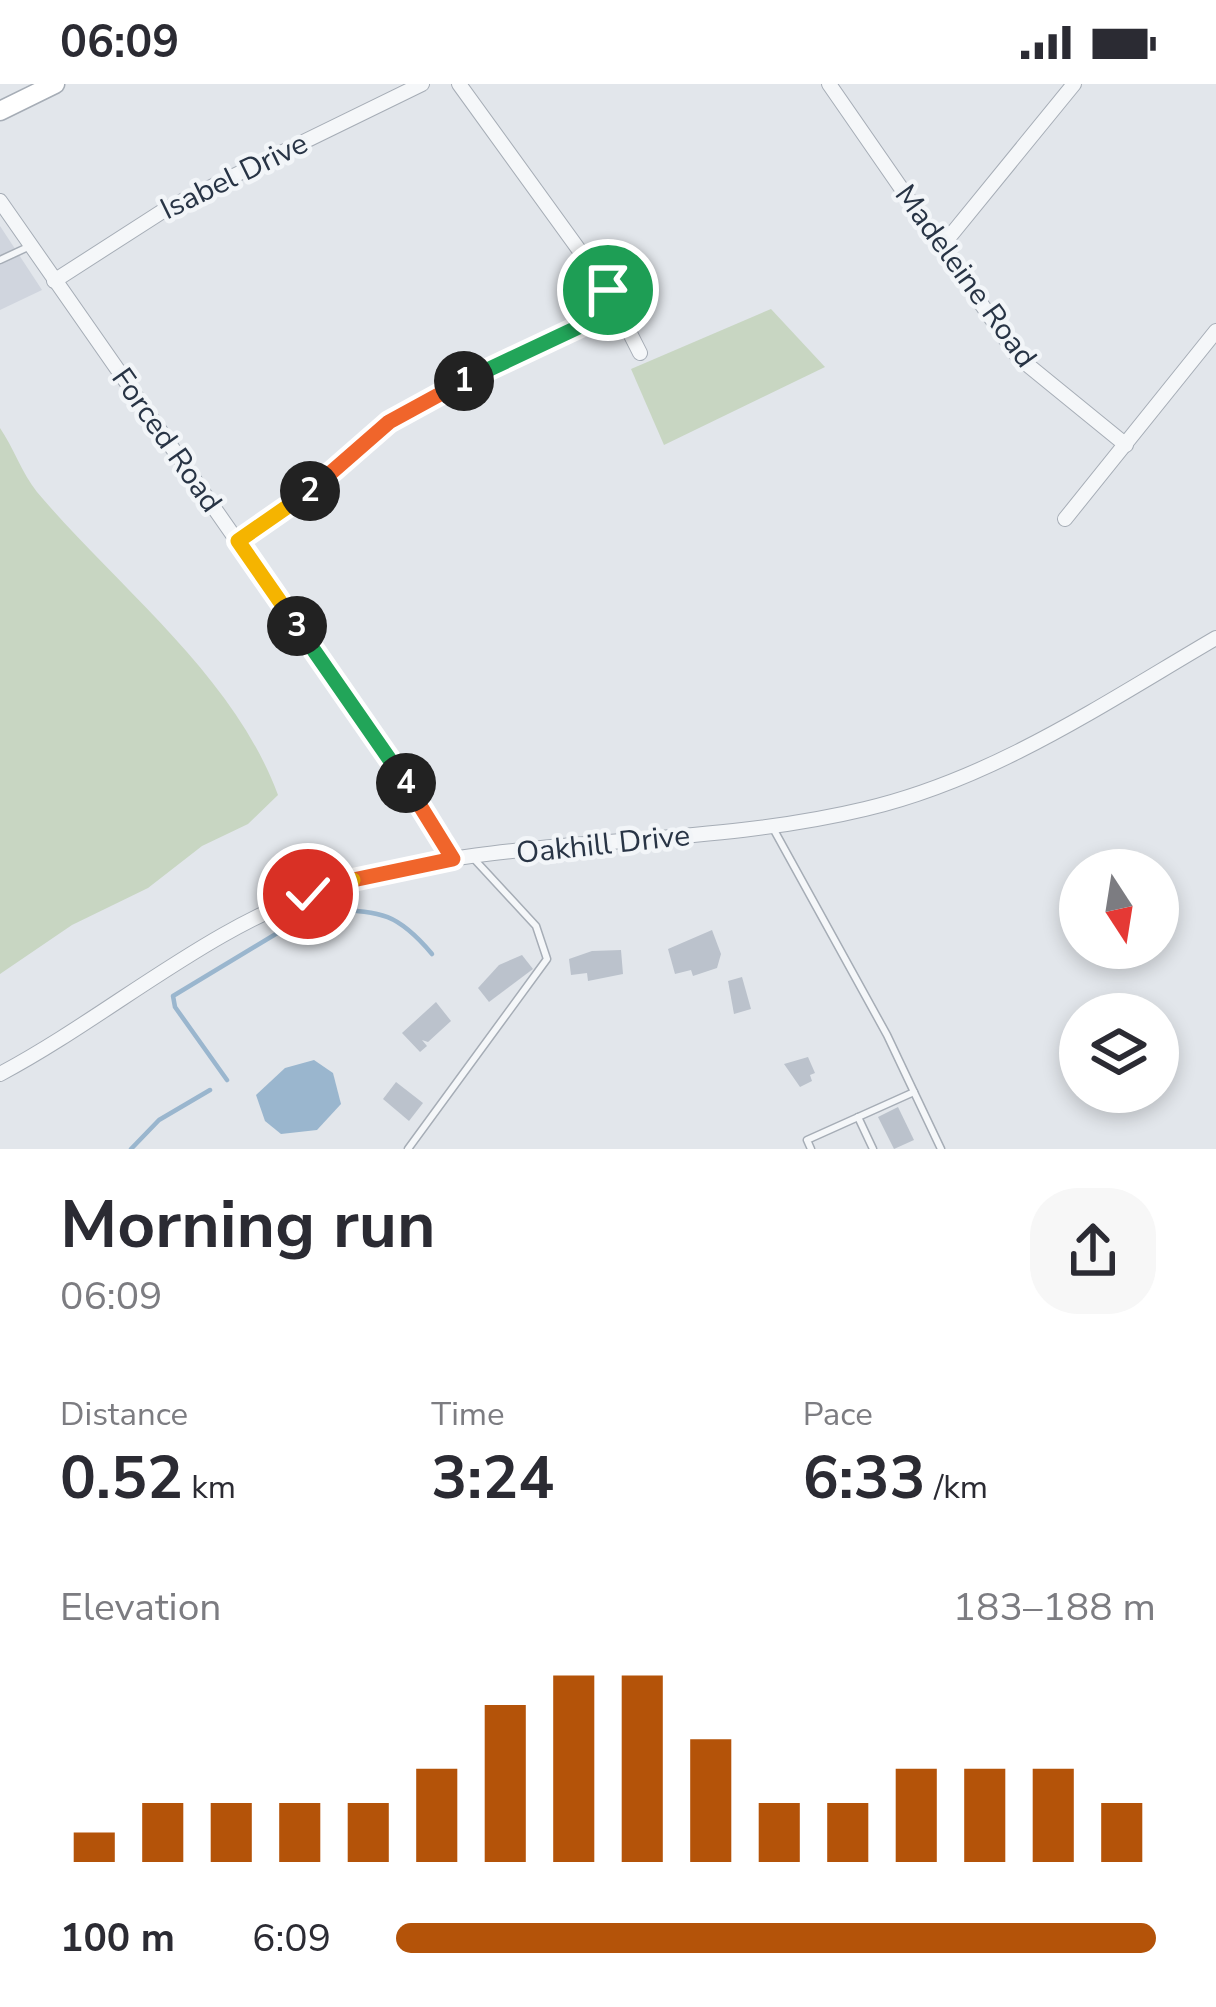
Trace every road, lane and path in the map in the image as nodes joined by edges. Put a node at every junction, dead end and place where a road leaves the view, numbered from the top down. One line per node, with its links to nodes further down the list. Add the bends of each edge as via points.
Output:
1 (55, 84): 6 (main road)
2 (422, 84): 11 (street, Isabel Drive, via 166,209)
3 (459, 84): 12 (street)
4 (829, 84): 9 (street, Madeleine Road)
5 (1074, 84): 9 (street)
6 (0, 111)
7 (0, 201): 8 (street, Forced Road)
8 (29, 247): 10 (lane); 11 (street, Forced Road)
9 (942, 247): 15 (street, Madeleine Road, via 1018,357)
10 (0, 260)
11 (54, 280): 17 (street, Forced Road)
12 (619, 308): 14 (street); 17 (street, via 407,410)
13 (1216, 332): 15 (street)
14 (640, 352)
15 (1126, 445): 16 (street)
16 (1065, 519)
17 (238, 541): 21 (street, Forced Road)
18 (1216, 638): 19 (street, Oakhill Drive, via 971,775 867,809)
19 (772, 826): 20 (street, Oakhill Drive); 23 (lane)
20 (473, 856): 21 (street, Oakhill Drive); 25 (lane, via 536,926 547,959)
21 (453, 859): 22 (street, Oakhill Drive, via 283,904)
22 (0, 1074)
23 (914, 1092): 24 (lane); 28 (lane)
24 (859, 1117): 26 (lane, via 807,1140); 27 (lane)
25 (408, 1149)
26 (811, 1149)
27 (873, 1149)
28 (941, 1149)

